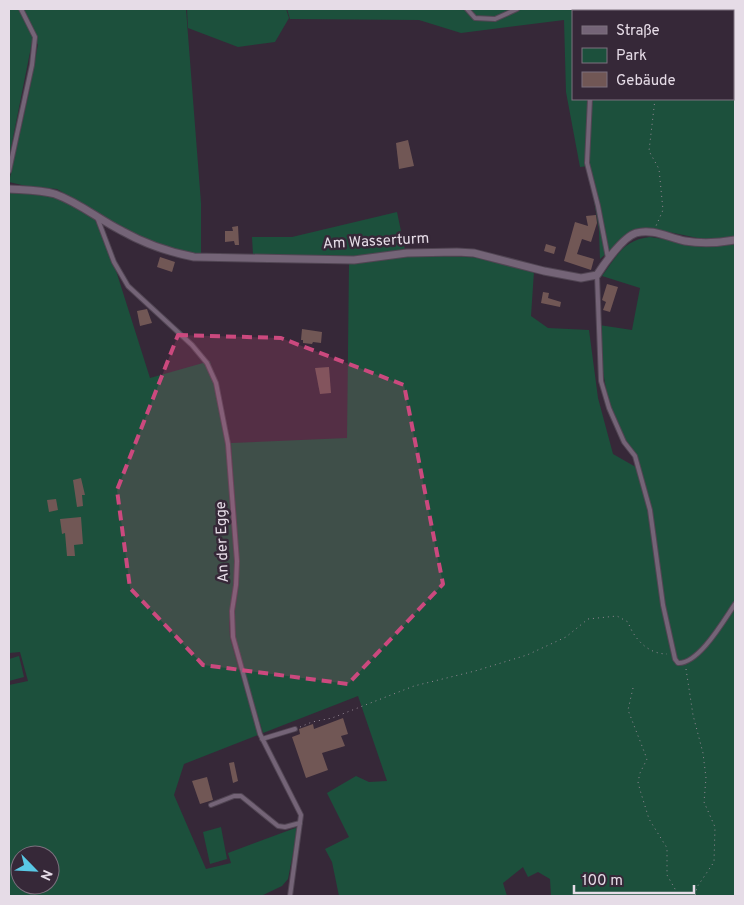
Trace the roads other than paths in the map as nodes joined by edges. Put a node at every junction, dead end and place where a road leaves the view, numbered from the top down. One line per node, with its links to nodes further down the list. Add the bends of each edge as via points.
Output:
1 (21, 9): 5 (lane, via 35,37)
2 (467, 9): 3 (lane, via 475,18 496,19)
3 (517, 9)
4 (590, 100): 9 (lane, via 587,163)
5 (9, 171)
6 (9, 189): 7 (street, Am Wasserturm, via 53,193)
7 (96, 215): 10 (street, Am Wasserturm, via 149,245 194,257 354,260 407,253 474,253 574,277); 13 (lane, An der Egge, via 114,262 128,286 192,345 207,363 216,382 228,444 237,561 233,637)
8 (735, 240): 9 (street, via 711,244 650,232 635,233)
9 (608, 258): 10 (street)
10 (597, 275): 11 (lane, via 601,381 624,442 635,456 650,510 663,606 678,663 685,663 698,655)
11 (735, 604)
12 (295, 729): 13 (lane)
13 (262, 739): 15 (lane, An der Egge, via 301,815)
14 (211, 805): 15 (lane, via 242,796 278,826)
15 (300, 824): 16 (lane, An der Egge)
16 (290, 896)

